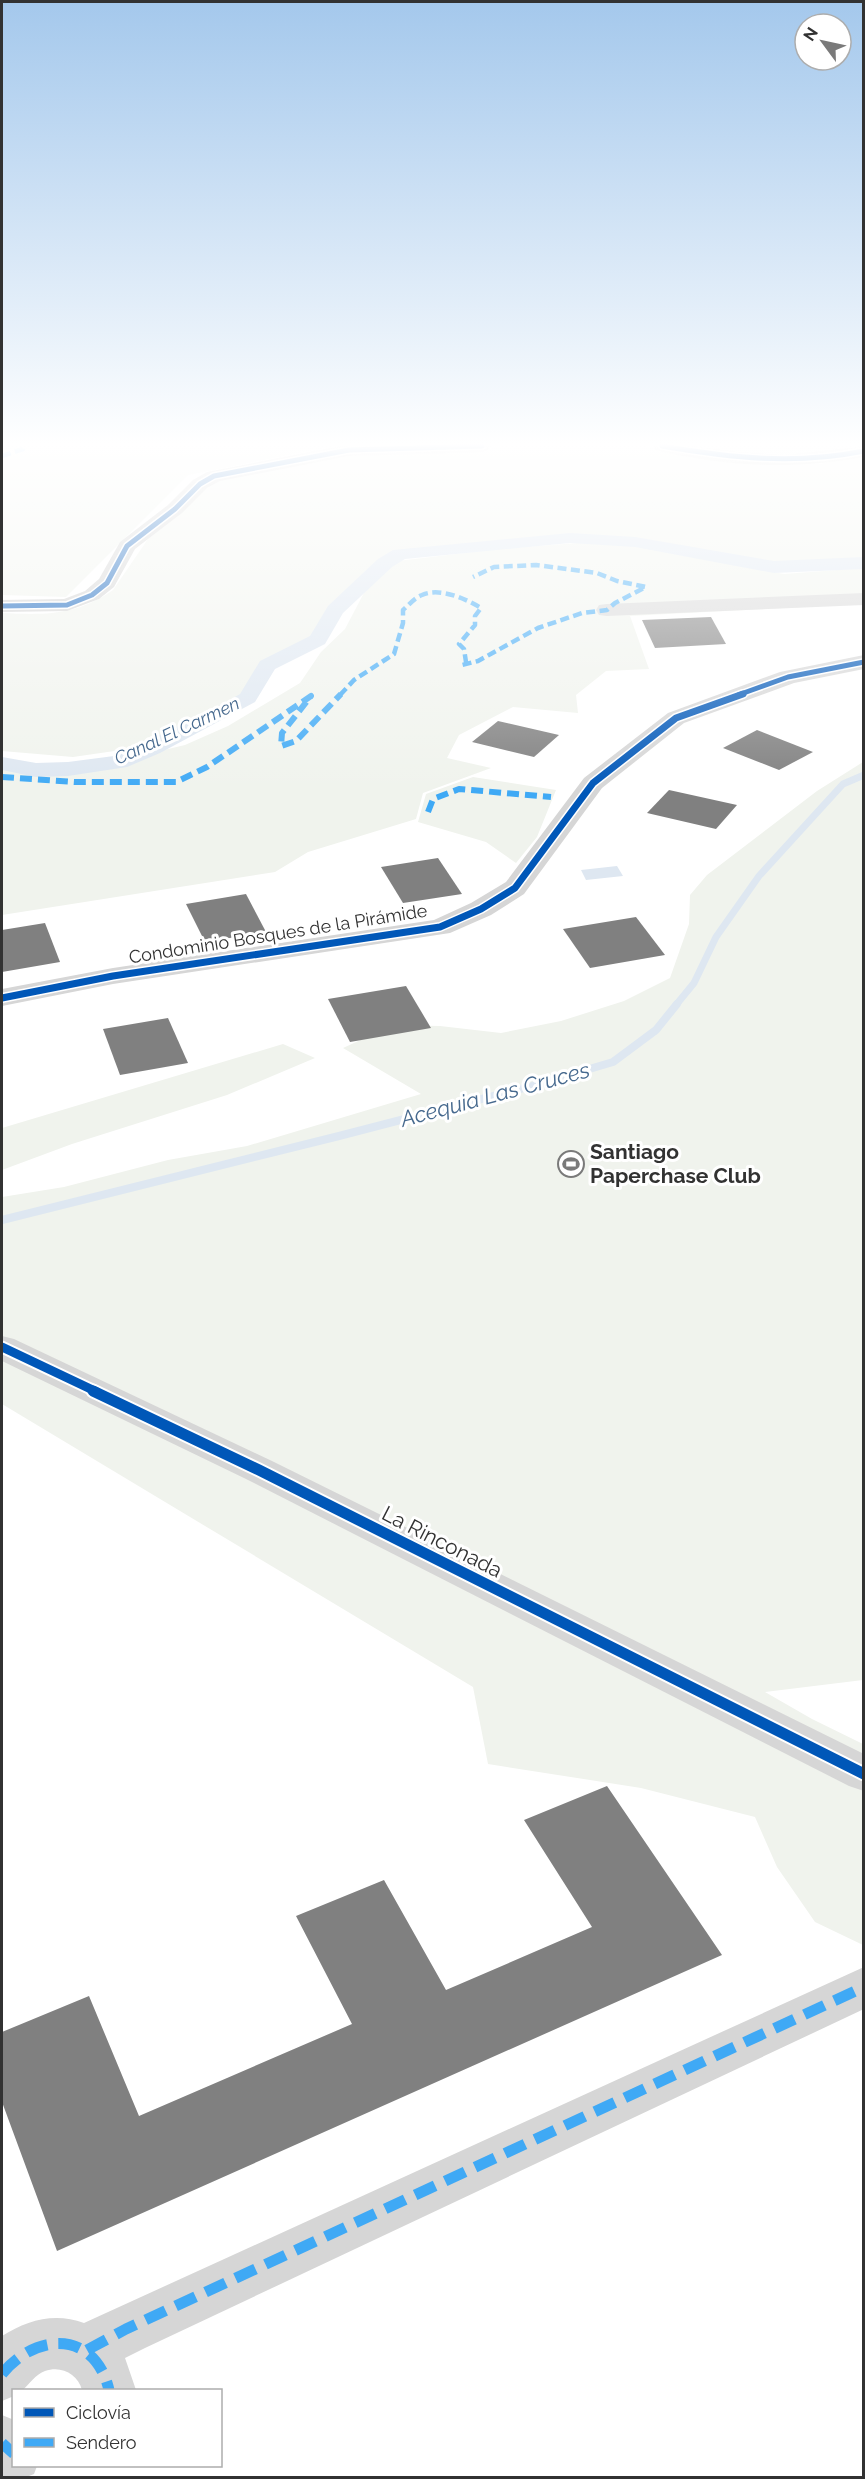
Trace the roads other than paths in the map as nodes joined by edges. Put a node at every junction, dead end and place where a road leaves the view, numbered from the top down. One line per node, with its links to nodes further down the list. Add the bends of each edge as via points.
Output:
1 (119, 562): 3 (street, via 107,583 93,595 60,606)
2 (864, 599): 4 (street)
3 (2, 606)
4 (607, 610)
5 (864, 662): 6 (street, Condominio Bosques de la Pirámide, via 788,677 676,718 592,783 515,888 482,909 440,927 113,976)
6 (2, 998)
7 (2, 1347): 8 (street, La Rinconada, via 259,1470)
8 (864, 1774)
9 (864, 1987): 10 (street, via 126,2329)
10 (98, 2370): 11 (street, via 69,2343 50,2343 30,2349 13,2360)
11 (2, 2374)

